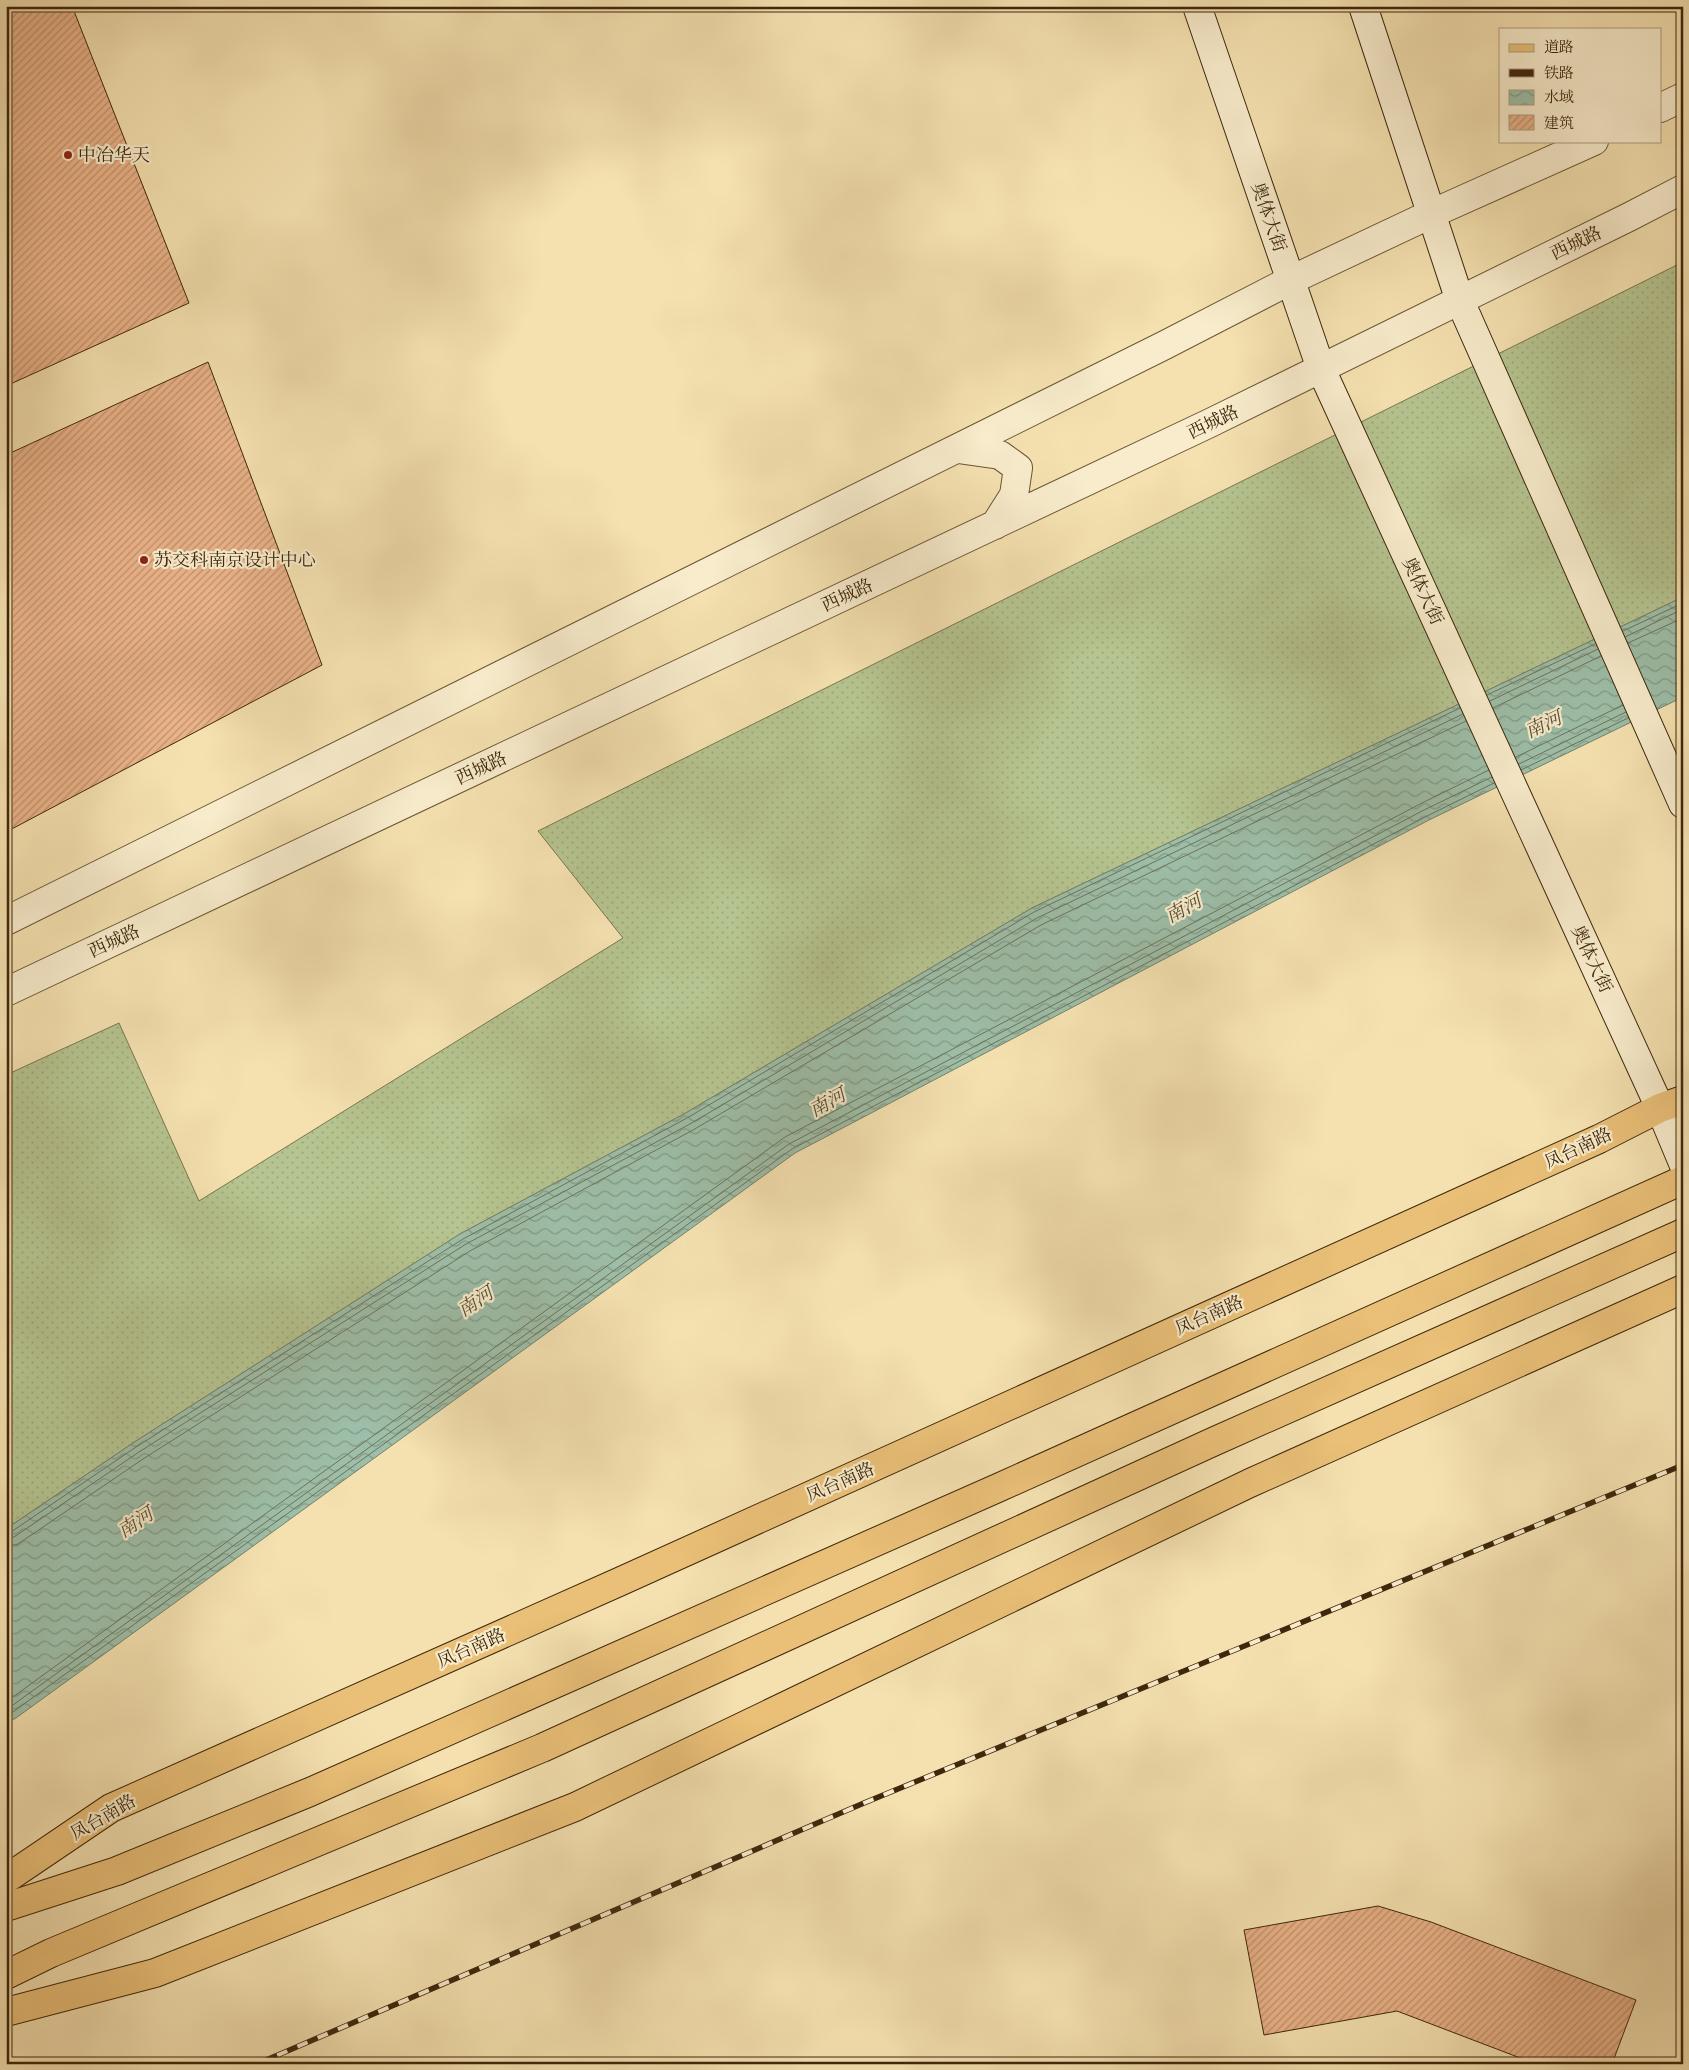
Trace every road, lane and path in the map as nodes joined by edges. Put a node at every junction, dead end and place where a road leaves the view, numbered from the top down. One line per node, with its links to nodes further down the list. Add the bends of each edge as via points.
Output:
1 (1197, 6): 8 (street, 奥体大街)
2 (1363, 6): 7 (street)
3 (1683, 97): 4 (street)
4 (1662, 107)
5 (1592, 142): 7 (street)
6 (1683, 189): 9 (street, 西城路)
7 (1431, 214): 8 (street); 9 (street)
8 (1291, 280): 10 (street, 奥体大街); 11 (street)
9 (1460, 301): 10 (street, 西城路); 13 (street)
10 (1321, 369): 12 (street, 西城路); 16 (street, 奥体大街)
11 (958, 449): 12 (street, via 1000,455 1018,468 1014,495); 14 (street)
12 (994, 525): 15 (street, 西城路)
13 (1683, 804)
14 (6, 922)
15 (6, 992)
16 (1672, 1104): 17 (street, 奥体大街); 21 (main road, 凤台南路, via 655,1566 111,1808)
17 (1683, 1163)
18 (1683, 1180): 22 (main road, via 310,1792 117,1871)
19 (1683, 1233): 23 (main road, via 1215,1441 542,1748 60,1949)
20 (1683, 1289): 24 (main road, via 1250,1483 574,1807 155,1973)
21 (6, 1879)
22 (6, 1907)
23 (6, 1975)
24 (6, 2012)

